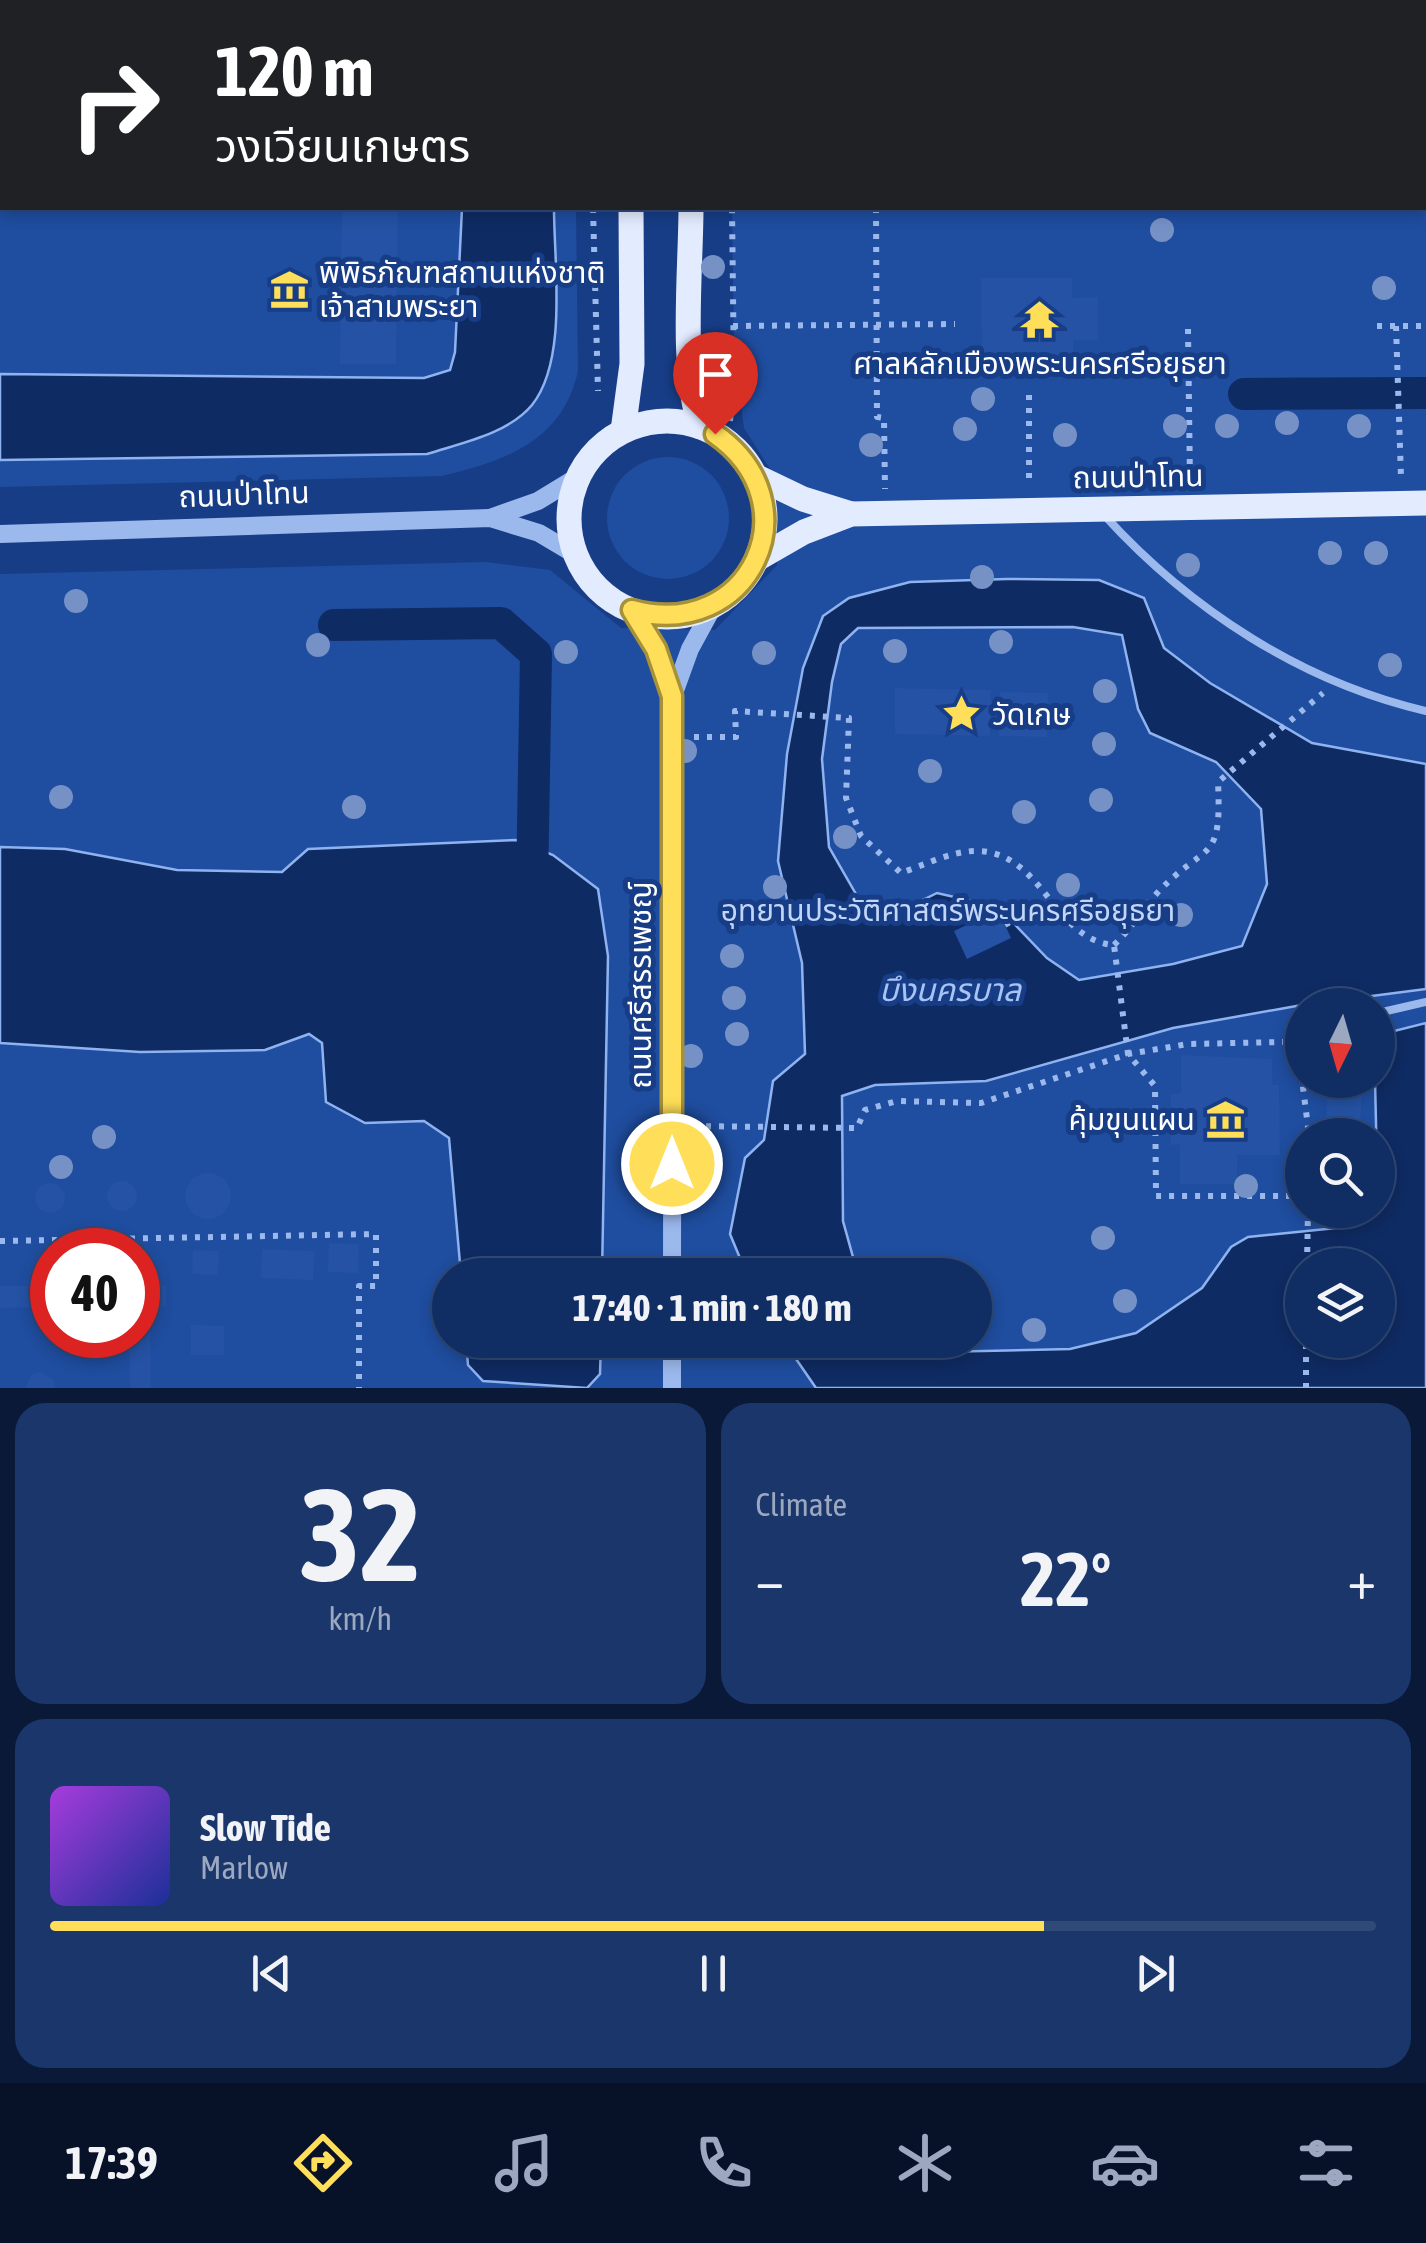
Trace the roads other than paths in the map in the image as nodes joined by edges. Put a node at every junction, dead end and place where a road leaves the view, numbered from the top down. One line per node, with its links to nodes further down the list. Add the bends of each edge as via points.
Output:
1 (631, 210): 4 (main road, via 632,364)
2 (691, 210): 3 (main road, via 690,366)
3 (701, 427): 4 (main road, via 648,423); 6 (main road, via 728,443)
4 (614, 437): 5 (main road)
5 (579, 476): 10 (street, ถนนป่าโทน, via 538,501); 12 (main road, via 569,516)
6 (756, 476): 9 (main road, ถนนป่าโทน); 13 (main road, via 765,517)
7 (1414, 503): 8 (main road, ถนนป่าโทน)
8 (1099, 509): 9 (main road, ถนนป่าโทน); 17 (lane, via 1184,594 1243,634 1337,681)
9 (851, 514): 13 (main road, ถนนป่าโทน)
10 (490, 518): 11 (street, ถนนป่าโทน); 12 (street, ถนนป่าโทน, via 539,533)
11 (0, 534)
12 (576, 555): 15 (main road, via 598,588)
13 (757, 559): 14 (main road)
14 (714, 605): 15 (main road, via 673,616); 16 (street, ถนนศรีสรรเพชญ์)
15 (632, 610): 16 (street, ถนนศรีสรรเพชญ์, via 656,649)
16 (672, 696): 20 (street, ถนนศรีสรรเพชญ์)
17 (1426, 711)
18 (1426, 1002): 19 (lane)
19 (1395, 1009)
20 (672, 1258)
21 (672, 1358): 22 (street)
22 (672, 1388)

